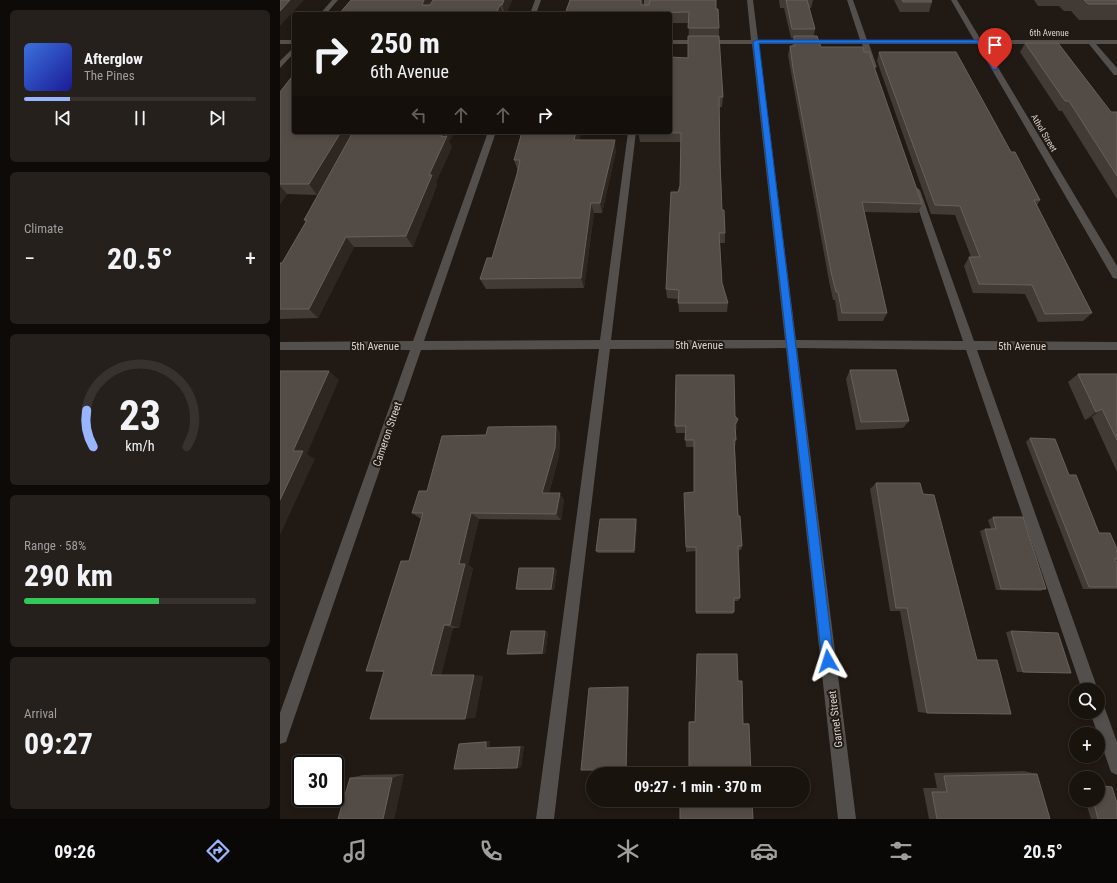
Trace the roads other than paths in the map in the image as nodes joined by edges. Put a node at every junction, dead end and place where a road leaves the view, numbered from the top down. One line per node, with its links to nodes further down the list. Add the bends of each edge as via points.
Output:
1 (335, 0): 7 (street)
2 (538, 0): 8 (street)
3 (647, 0): 9 (street)
4 (750, 0): 13 (street, Garnet Street)
5 (850, 0): 14 (street)
6 (954, 0): 15 (street, Athol Street)
7 (326, 12)
8 (534, 12)
9 (646, 12)
10 (280, 42): 11 (street)
11 (292, 42)
12 (672, 42): 13 (street, 6th Avenue)
13 (756, 42): 14 (street, 6th Avenue); 26 (street, Garnet Street)
14 (864, 42): 15 (street, 6th Avenue); 21 (street)
15 (979, 42): 16 (street, 6th Avenue); 25 (street, Athol Street)
16 (1091, 42): 17 (street, 6th Avenue); 20 (street)
17 (1117, 42)
18 (292, 51): 19 (street)
19 (280, 66)
20 (1117, 73)
21 (877, 79)
22 (491, 134): 29 (street, Cameron Street)
23 (632, 134): 27 (street)
24 (914, 183): 30 (street)
25 (1117, 275)
26 (792, 344): 27 (street, 5th Avenue); 30 (street, 5th Avenue); 37 (street, Garnet Street)
27 (605, 345): 29 (street, 5th Avenue); 36 (street)
28 (280, 346): 29 (street, 5th Avenue)
29 (418, 346): 34 (street, Cameron Street)
30 (971, 346): 31 (street, 5th Avenue); 32 (street)
31 (1117, 346)
32 (1088, 683)
33 (1100, 719): 35 (street)
34 (280, 736)
35 (1117, 766)
36 (545, 819)
37 (847, 819)

